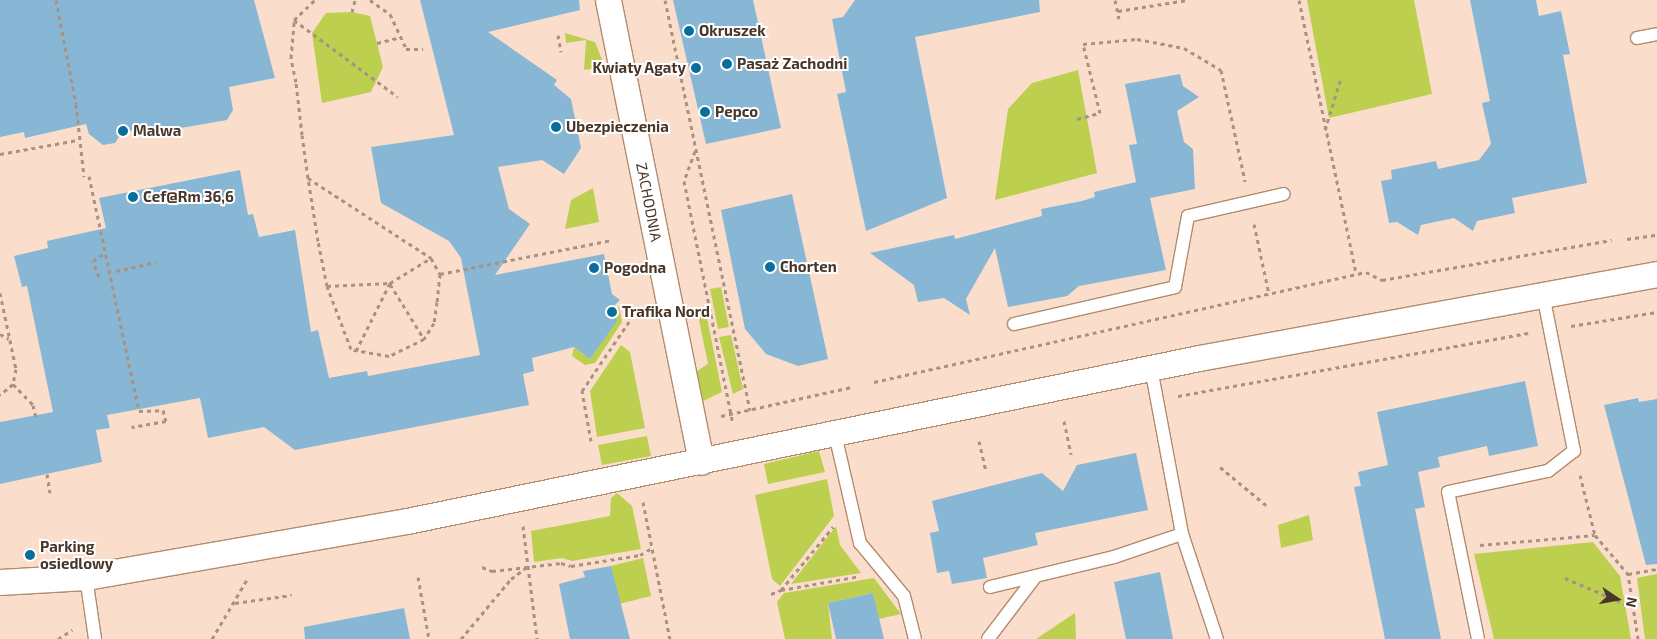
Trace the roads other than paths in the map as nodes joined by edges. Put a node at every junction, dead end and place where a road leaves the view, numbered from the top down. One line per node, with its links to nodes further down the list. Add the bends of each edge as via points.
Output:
1 (608, 0): 10 (street, ZACHODNIA)
2 (1657, 34): 3 (lane)
3 (1637, 38)
4 (1284, 194): 7 (lane, via 1188,216 1175,287)
5 (1657, 274): 6 (street)
6 (1543, 295): 8 (street); 20 (lane, via 1574,451 1548,471 1448,492)
7 (1014, 324)
8 (1151, 368): 9 (street); 11 (lane)
9 (835, 434): 10 (street); 17 (lane, via 860,543 904,596)
10 (701, 462): 12 (street, via 518,499)
11 (1182, 534): 13 (lane); 19 (lane)
12 (86, 577): 14 (street); 16 (lane)
13 (1035, 577): 15 (lane); 18 (lane)
14 (0, 582)
15 (990, 586)
16 (95, 639)
17 (915, 639)
18 (988, 639)
19 (1217, 639)
20 (1478, 639)

